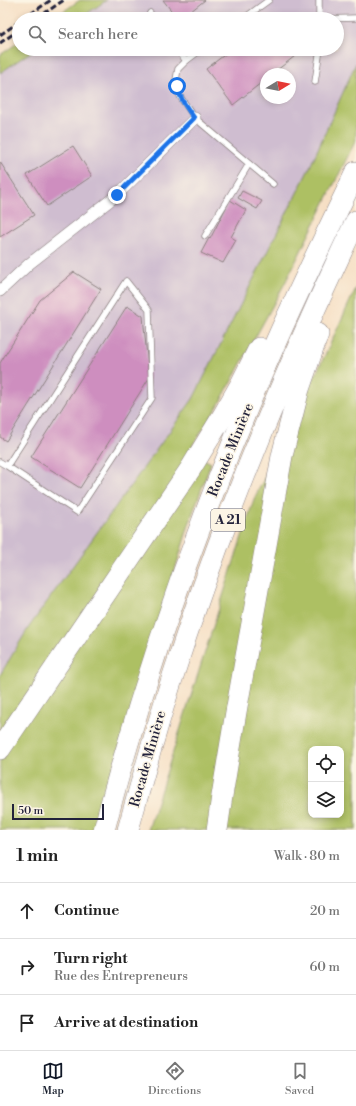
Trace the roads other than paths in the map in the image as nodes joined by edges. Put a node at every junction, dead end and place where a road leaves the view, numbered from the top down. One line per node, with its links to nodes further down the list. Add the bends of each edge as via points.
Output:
1 (269, 0): 3 (lane)
2 (319, 0): 4 (lane)
3 (253, 12)
4 (319, 12)
5 (344, 18): 6 (lane)
6 (356, 18)
7 (182, 56): 10 (lane)
8 (193, 56): 10 (lane)
9 (319, 56): 11 (lane)
10 (186, 61): 12 (lane, via 178,69 176,80 178,92)
11 (316, 82)
12 (194, 118): 13 (lane); 20 (street, via 117,195 29,264)
13 (249, 164): 15 (lane); 17 (lane)
14 (356, 172): 19 (highway, Rocade Minière / A 21)
15 (273, 184)
16 (356, 221): 25 (highway, Rocade Minière / A 21, via 274,402 229,517 172,680)
17 (205, 236)
18 (356, 241): 26 (highway, via 310,357 282,456)
19 (313, 260): 23 (highway, via 301,266 216,429); 24 (highway, Rocade Minière / A 21, via 237,433 191,553 140,704)
20 (0, 291)
21 (0, 462): 22 (lane)
22 (6, 466): 22 (lane, via 126,280 149,310 152,398 77,512)
23 (0, 749)
24 (104, 830)
25 (128, 830)
26 (217, 830)

